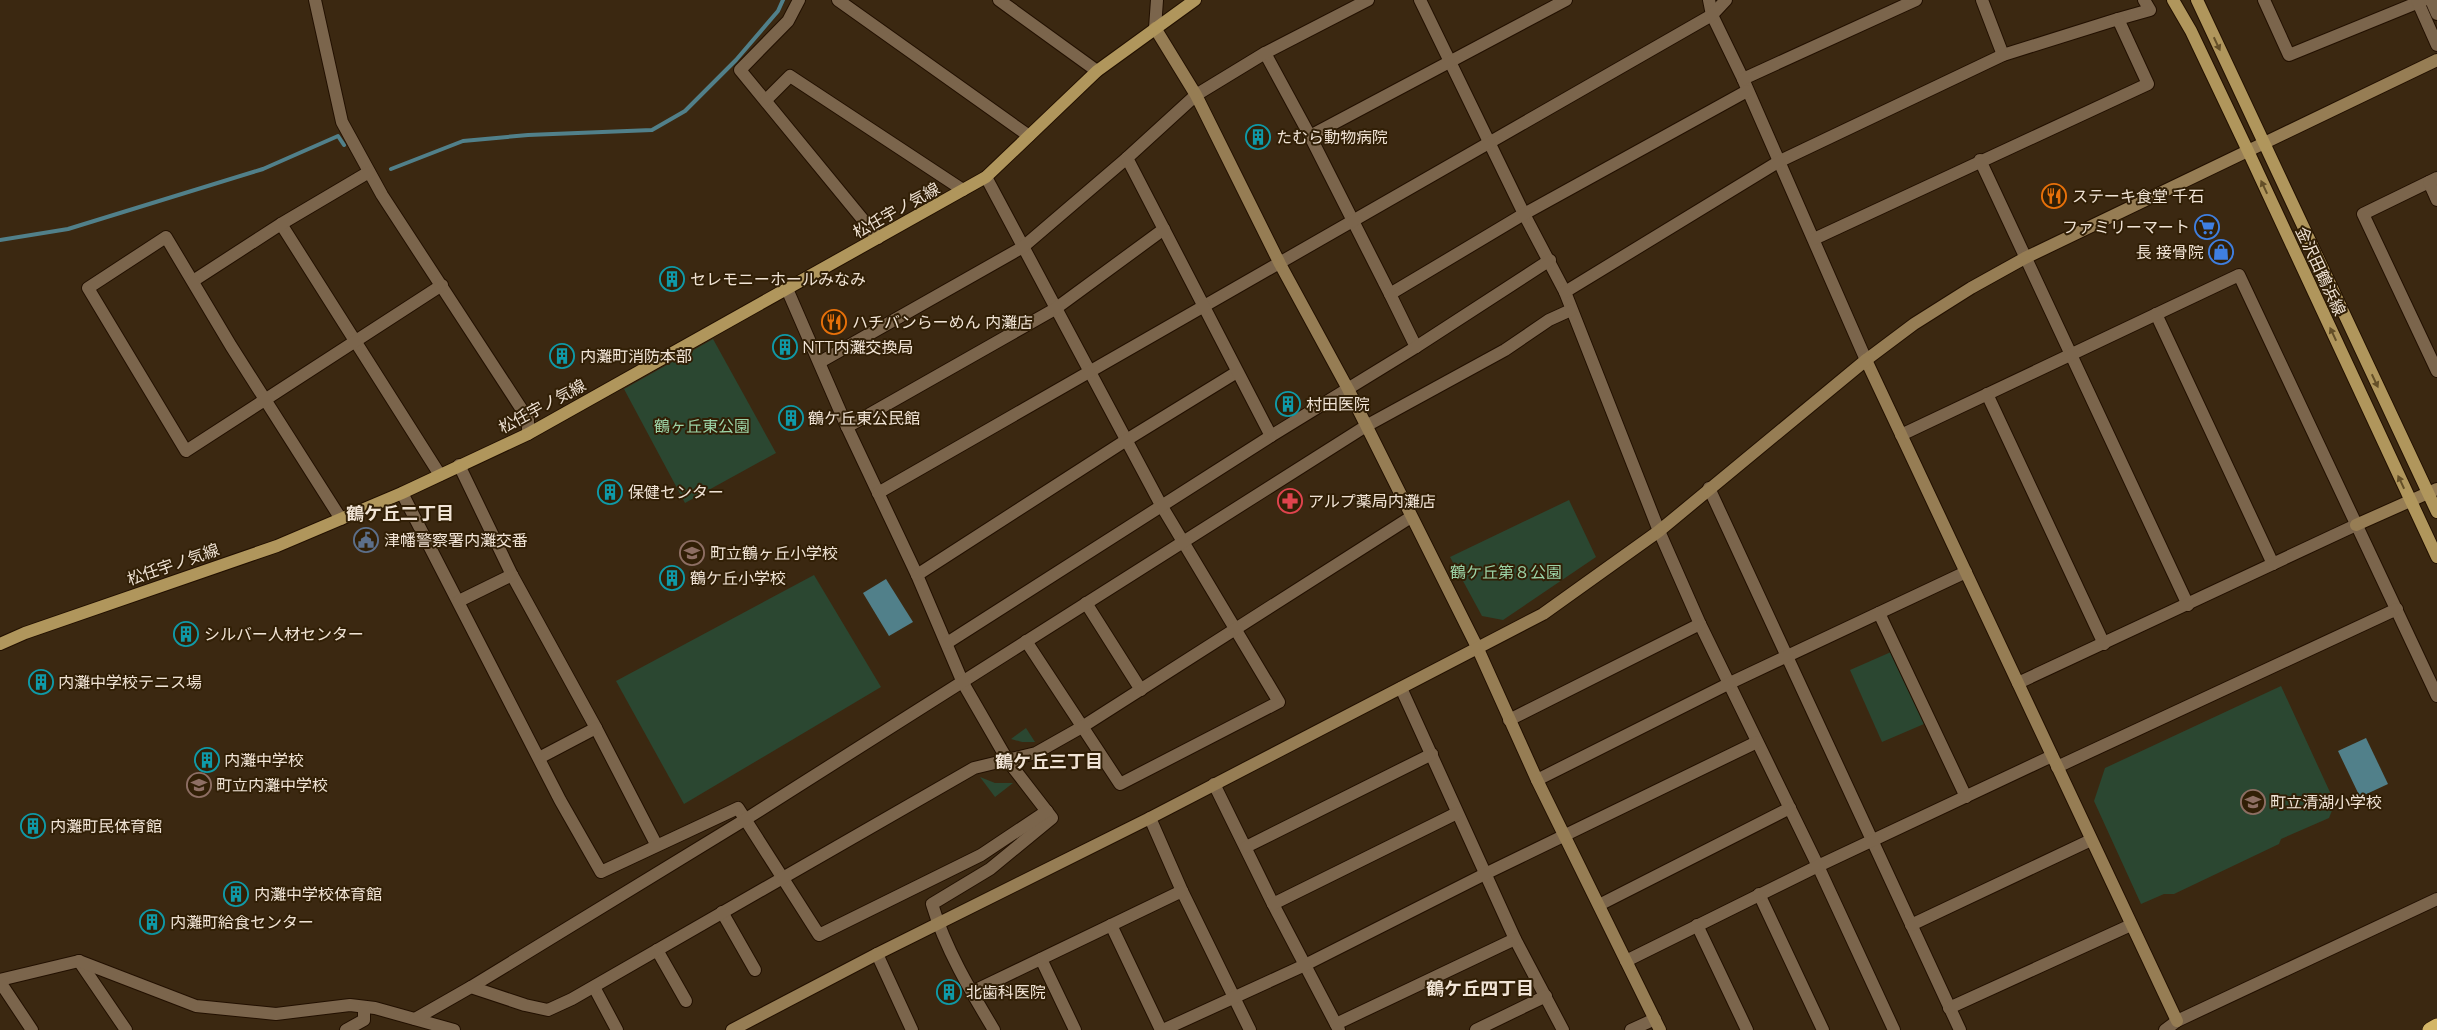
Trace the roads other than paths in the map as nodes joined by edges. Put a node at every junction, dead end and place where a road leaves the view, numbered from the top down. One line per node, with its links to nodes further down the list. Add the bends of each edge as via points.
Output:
1 (315, 0): 41 (street, via 340,115)
2 (799, 0): 32 (street, via 788,21 740,70)
3 (838, 0): 33 (street)
4 (999, 0): 29 (street)
5 (1157, 0): 23 (street)
6 (1195, 0): 23 (main road, 松任宇ノ気線)
7 (1368, 0): 25 (street)
8 (1420, 0): 28 (street)
9 (1566, 0): 28 (street)
10 (1709, 0): 21 (street)
11 (1726, 0): 21 (street)
12 (1916, 0): 30 (street)
13 (1982, 0): 26 (street)
14 (2144, 0): 22 (street, via 2150,10)
15 (2174, 0): 37 (main road, 金沢田鶴浜線)
16 (2196, 0): 36 (main road, 金沢田鶴浜線, one-way to 36)
17 (2264, 0): 19 (street, via 2289,55)
18 (2431, 0): 20 (street)
19 (2420, 1): 24 (street)
20 (2437, 14)
21 (1712, 15): 30 (street); 35 (street)
22 (2118, 19): 26 (street); 39 (street, via 2148,84)
23 (1155, 28): 29 (main road, 松任宇ノ気線); 31 (street)
24 (2437, 45)
25 (1265, 52): 31 (street); 34 (street)
26 (2003, 55): 40 (street)
27 (2437, 60): 36 (street)
28 (1449, 61): 34 (street); 35 (street)
29 (1097, 71): 33 (main road, 松任宇ノ気線)
30 (1745, 85): 40 (street); 46 (street)
31 (1196, 95): 38 (street); 55 (street)
32 (766, 100): 44 (street, via 790,76); 50 (street)
33 (1029, 136): 42 (main road, 松任宇ノ気線)
34 (1310, 136): 47 (street)
35 (1490, 143): 46 (street); 47 (street)
36 (2263, 144): 37 (street); 85 (main road, 金沢田鶴浜線, one-way to 85)
37 (2248, 151): 53 (street); 88 (main road, 金沢田鶴浜線, one-way to 37)
38 (1128, 158): 49 (street); 52 (street)
39 (1980, 160): 51 (street); 53 (street)
40 (1778, 162): 51 (street); 59 (street)
41 (369, 172): 48 (street); 57 (street)
42 (986, 177): 44 (main road, 松任宇ノ気線); 52 (street)
43 (2433, 180): 45 (street); 70 (street, via 2363,214)
44 (963, 190): 50 (main road, 松任宇ノ気線)
45 (2437, 200)
46 (1524, 214): 54 (street); 60 (street)
47 (1353, 222): 55 (street); 60 (street)
48 (281, 224): 56 (street); 65 (street)
49 (1164, 230): 61 (street); 62 (street)
50 (878, 238): 58 (main road, 松任宇ノ気線)
51 (1814, 239): 68 (street)
52 (1023, 247): 62 (street); 69 (street)
53 (2025, 258): 67 (street); 68 (street, via 1970,288)
54 (1550, 260): 59 (street); 66 (street)
55 (1280, 264): 61 (street); 73 (street)
56 (193, 281): 75 (street); 75 (street, via 166,237 88,288 186,451)
57 (442, 285): 65 (street); 78 (street, via 528,419)
58 (787, 289): 69 (street); 78 (main road, 松任宇ノ気線)
59 (1565, 292): 63 (street)
60 (1390, 294): 66 (street)
61 (1203, 308): 71 (street); 72 (street)
62 (1055, 309): 71 (street); 77 (street)
63 (1571, 310): 76 (street, via 1548,320 1505,350); 94 (street)
64 (2156, 314): 67 (street); 93 (street, via 2239,275); 97 (street)
65 (356, 341): 75 (street); 83 (street)
66 (1416, 347): 73 (street)
67 (2072, 355): 74 (street); 103 (street)
68 (1866, 360): 79 (street); 84 (street)
69 (820, 362): 77 (street)
70 (2437, 371)
71 (1090, 372): 81 (street); 87 (street)
72 (1237, 372): 80 (street); 81 (street)
73 (1348, 389): 76 (street); 80 (street)
74 (1987, 394): 79 (street); 111 (street)
75 (266, 401): 92 (street)
76 (1366, 426): 91 (street); 95 (street)
77 (847, 427): 87 (street)
78 (528, 434): 82 (main road, 松任宇ノ気線)
79 (1901, 435): 98 (street)
80 (1271, 436): 89 (street)
81 (1128, 439): 89 (street); 99 (street)
82 (459, 465): 83 (main road, 松任宇ノ気線); 100 (street)
83 (440, 475): 86 (main road, 松任宇ノ気線)
84 (1709, 488): 94 (street); 113 (street)
85 (2433, 491): 88 (street); 90 (main road, 金沢田鶴浜線)
86 (402, 492): 92 (main road, 松任宇ノ気線); 101 (street)
87 (878, 493): 99 (street)
88 (2411, 501): 93 (street); 96 (main road, 金沢田鶴浜線)
89 (1161, 505): 95 (street); 109 (street)
90 (2437, 512)
91 (1411, 517): 107 (street); 112 (street)
92 (341, 519): 110 (main road, 松任宇ノ気線, via 277,546)
93 (2356, 525): 97 (street); 104 (street)
94 (1659, 531): 106 (street); 112 (street, via 1543,614)
95 (1182, 541): 102 (street); 107 (street)
96 (2437, 557)
97 (2273, 564): 103 (street)
98 (1966, 572): 105 (street); 116 (street)
99 (918, 575): 109 (street)
100 (512, 576): 101 (street); 122 (street)
101 (459, 601): 125 (street)
102 (1086, 603): 108 (street); 118 (street)
103 (2188, 605): 111 (street)
104 (2397, 610): 119 (street); 127 (street)
105 (1879, 612): 113 (street); 130 (street)
106 (1700, 624): 115 (street); 120 (street)
107 (1236, 628): 118 (street); 121 (street, via 1279,702 1120,784)
108 (1026, 641): 114 (street); 121 (street)
109 (947, 643): 114 (street)
110 (0, 644)
111 (2104, 644): 116 (street)
112 (1478, 650): 117 (street); 120 (street)
113 (1786, 657): 115 (street); 138 (street)
114 (963, 683): 126 (street); 135 (street)
115 (1730, 683): 123 (street); 128 (street)
116 (2018, 683): 127 (street)
117 (1401, 688): 124 (street); 129 (street)
118 (1141, 690): 121 (street)
119 (2437, 696)
120 (1509, 720): 128 (street)
121 (1082, 727): 126 (street, via 1036,753)
122 (596, 728): 125 (street); 139 (street)
123 (1757, 742): 131 (street); 136 (street)
124 (1432, 754): 133 (street); 140 (street)
125 (539, 758): 139 (street, via 601,872)
126 (1008, 761): 132 (street); 143 (street, via 974,768)
127 (2055, 762): 130 (street); 137 (street)
128 (1537, 780): 136 (street)
129 (1214, 784): 134 (street); 140 (street)
130 (1966, 797): 138 (street)
131 (1790, 808): 141 (street); 148 (street)
132 (1047, 811): 143 (street, via 981,856 819,935); 150 (street, via 1052,818 990,869 932,904)
133 (1457, 813): 142 (street); 147 (street)
134 (1150, 818): 144 (street); 150 (street)
135 (746, 819): 139 (street, via 738,808); 143 (street); 164 (street)
136 (1565, 837): 142 (street); 148 (street)
137 (2091, 840): 153 (street); 154 (street)
138 (1873, 841): 141 (street); 153 (street)
139 (656, 844)
140 (1246, 847): 147 (street)
141 (1818, 866): 145 (street); 193 (street)
142 (1485, 874): 155 (street); 161 (street)
143 (781, 878): 149 (street)
144 (1182, 890): 151 (street); 168 (street)
145 (1759, 894): 152 (street); 192 (street)
146 (2437, 898): 173 (street)
147 (1273, 904): 161 (street)
148 (1599, 905): 160 (street)
149 (722, 912): 156 (street); 162 (street)
150 (938, 925): 157 (street); 166 (street)
151 (1111, 925): 158 (street); 186 (street)
152 (1697, 925): 160 (street); 191 (street)
153 (1911, 925): 171 (street)
154 (2131, 925): 171 (street); 173 (street)
155 (1515, 939): 167 (street); 176 (street)
156 (657, 950): 165 (street); 169 (street)
157 (877, 954): 182 (street); 183 (street)
158 (1041, 959): 166 (street); 185 (street)
159 (79, 961): 163 (street); 170 (street, via 196,1006 276,1014 350,1005); 178 (street)
160 (1626, 961): 174 (street)
161 (1304, 965): 168 (street); 176 (street)
162 (755, 970)
163 (0, 981): 177 (street)
164 (471, 987): 165 (street, via 548,1010); 172 (street)
165 (594, 987): 181 (street)
166 (972, 992): 184 (street)
167 (1546, 996): 188 (street); 189 (street)
168 (1235, 997): 186 (street); 187 (street)
169 (686, 1001)
170 (364, 1007): 172 (street); 179 (street, via 364,1020)
171 (1950, 1008): 194 (street)
172 (415, 1019): 180 (street)
173 (2177, 1021): 195 (street)
174 (1657, 1024): 190 (street)
175 (2437, 1026): 196 (highway)
176 (1337, 1027)
177 (32, 1030)
178 (126, 1030)
179 (346, 1030)
180 (454, 1030)
181 (618, 1030)
182 (732, 1030)
183 (912, 1030)
184 (994, 1030)
185 (1075, 1030)
186 (1162, 1030)
187 (1250, 1030)
188 (1476, 1030)
189 (1563, 1030)
190 (1631, 1030)
191 (1747, 1030)
192 (1823, 1030)
193 (1894, 1030)
194 (1960, 1030)
195 (2165, 1030)
196 (2430, 1030)

